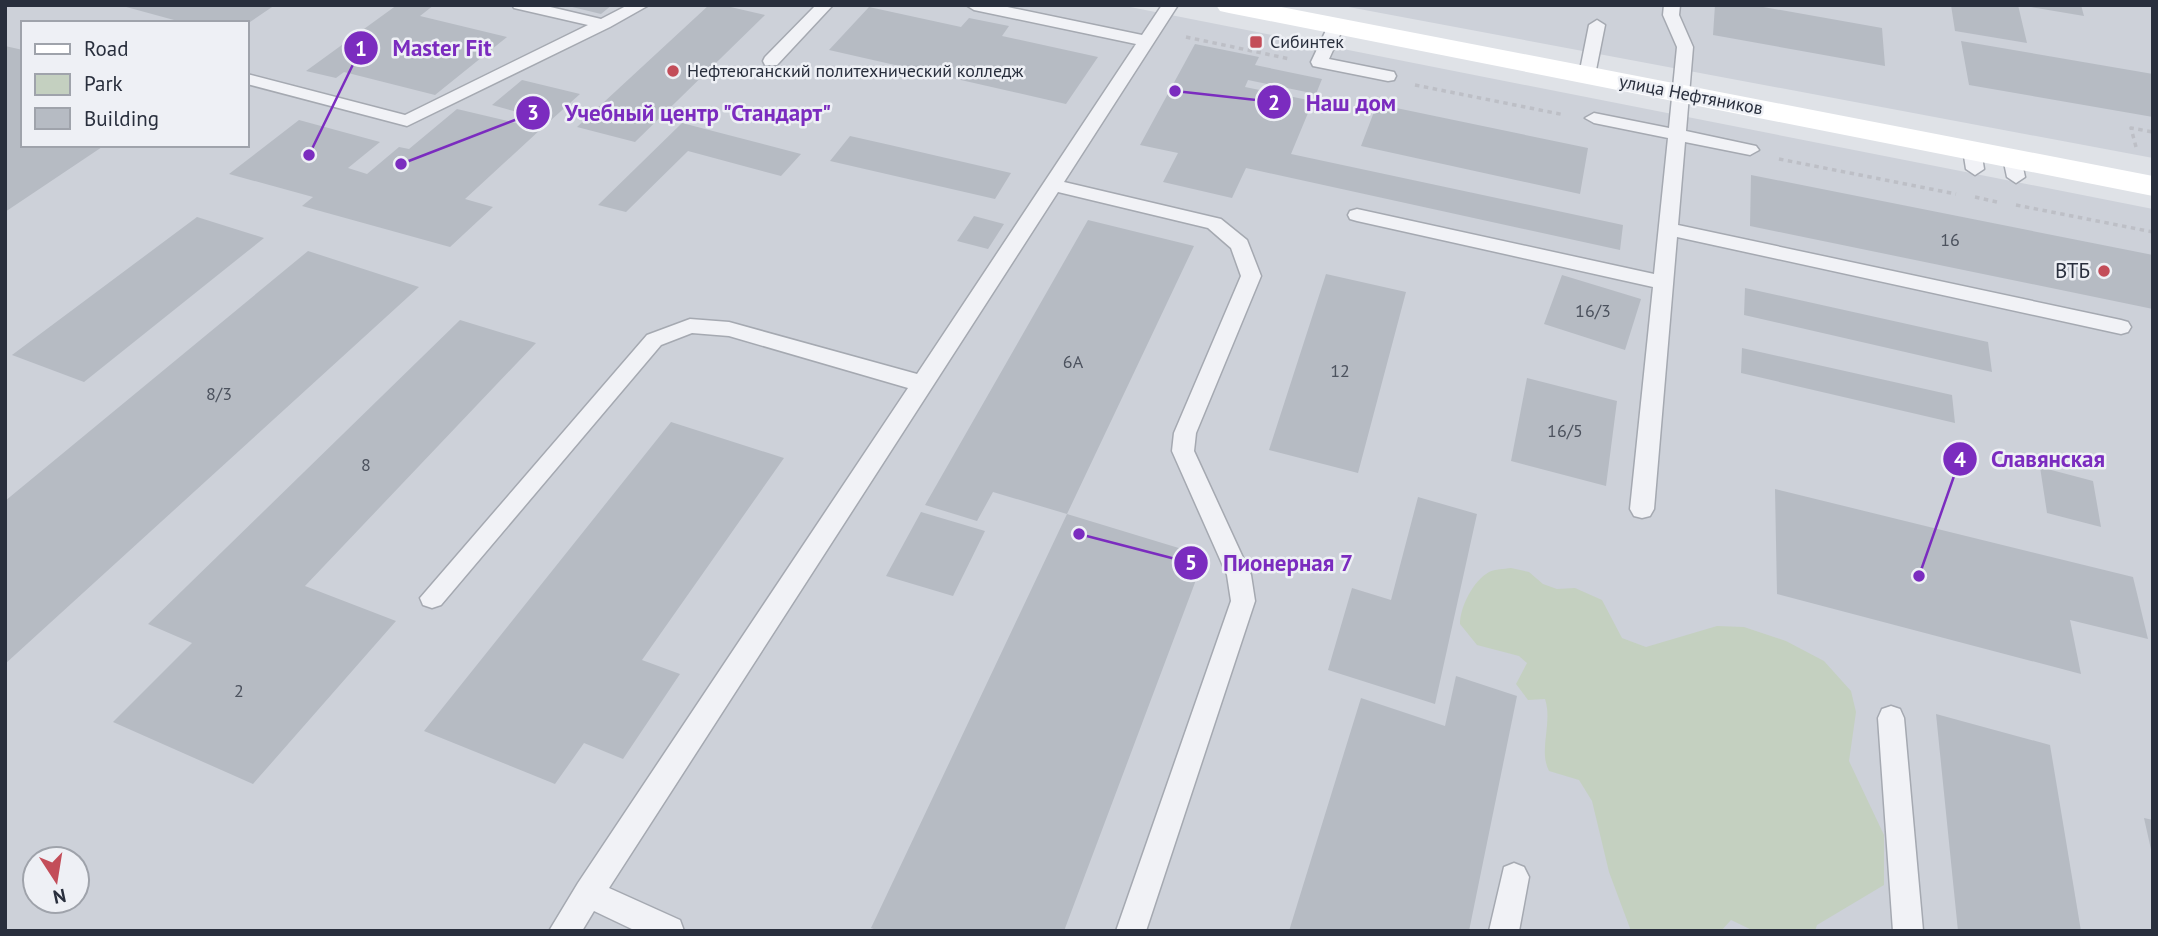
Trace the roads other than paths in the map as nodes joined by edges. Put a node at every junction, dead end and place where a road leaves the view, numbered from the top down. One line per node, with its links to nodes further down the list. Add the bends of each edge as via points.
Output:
1 (520, 5): 8 (lane)
2 (640, 5): 8 (lane)
3 (825, 5): 12 (lane)
4 (974, 5): 11 (lane)
5 (1170, 5): 11 (lane)
6 (1229, 5): 10 (main road, улица Нефтяников)
7 (1672, 5): 16 (lane, via 1671,15 1685,47)
8 (604, 24): 15 (lane, via 407,121)
9 (1597, 25): 13 (lane)
10 (1336, 26): 13 (main road, улица Нефтяников); 14 (lane, via 1319,62)
11 (1147, 41): 20 (lane)
12 (771, 61)
13 (1587, 75): 16 (main road, улица Нефтяников)
14 (1388, 76)
15 (248, 79)
16 (1681, 94): 18 (lane); 21 (main road, улица Нефтяников, via 2014,168)
17 (1594, 118): 18 (lane)
18 (1677, 135): 19 (lane); 23 (lane)
19 (1750, 150)
20 (1054, 185): 26 (lane); 34 (lane, via 1214,223 1240,246 1251,276 1185,432 1183,451 1240,575 1243,601)
21 (2153, 186)
22 (1357, 215): 24 (lane)
23 (1668, 229): 24 (lane); 25 (lane)
24 (1663, 283): 27 (lane)
25 (2121, 327)
26 (923, 384): 28 (lane, via 729,329 690,326 654,340); 31 (lane)
27 (1642, 509)
28 (432, 598)
29 (1891, 718): 36 (lane)
30 (1514, 877): 35 (lane)
31 (588, 894): 32 (lane); 33 (lane)
32 (564, 931)
33 (669, 931)
34 (1130, 931)
35 (1504, 931)
36 (1908, 931)

